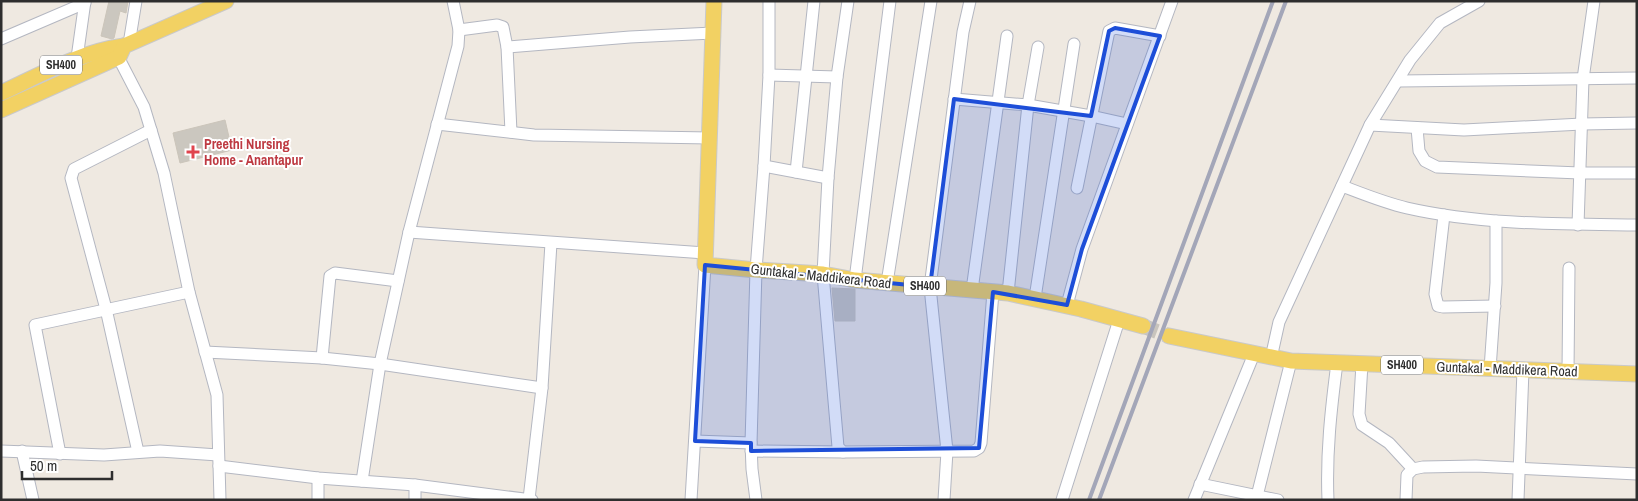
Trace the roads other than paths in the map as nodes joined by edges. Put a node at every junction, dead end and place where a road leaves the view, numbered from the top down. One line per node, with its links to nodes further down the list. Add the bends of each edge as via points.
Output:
1 (136, 1): 23 (street)
2 (226, 1): 23 (main road, SH400)
3 (453, 1): 15 (street)
4 (714, 1): 16 (main road)
5 (769, 1): 25 (street)
6 (814, 1): 26 (street)
7 (848, 1): 27 (street)
8 (890, 1): 64 (street)
9 (931, 1): 66 (street)
10 (970, 1): 32 (street)
11 (1172, 1): 18 (street)
12 (1479, 1): 30 (street, via 1440,23 1410,60)
13 (1594, 1): 29 (street)
14 (85, 2): 19 (street); 24 (street)
15 (459, 30): 21 (street, via 497,25 504,30); 39 (street, via 458,46)
16 (713, 33): 21 (street, via 630,36); 46 (main road)
17 (1007, 36): 33 (street)
18 (1160, 36): 37 (street, via 1115,28 1109,31); 40 (street)
19 (1, 39)
20 (1074, 44): 36 (street)
21 (507, 47): 45 (street)
22 (1038, 47): 34 (street)
23 (121, 48): 24 (main road, SH400); 35 (main road, SH400); 44 (street)
24 (78, 58): 31 (main road, SH400)
25 (769, 75): 26 (street); 47 (street)
26 (807, 76): 27 (street); 48 (street)
27 (837, 77): 51 (street)
28 (1637, 78): 29 (street)
29 (1584, 79): 30 (street); 41 (street)
30 (1399, 81): 42 (street)
31 (1, 93)
32 (954, 99): 33 (street); 67 (street)
33 (998, 102): 34 (street); 68 (street)
34 (1028, 105): 36 (street); 70 (street)
35 (1, 110)
36 (1064, 111): 37 (street); 71 (street)
37 (1091, 116): 40 (street); 53 (street)
38 (1637, 123): 41 (street)
39 (437, 124): 45 (street); 58 (street)
40 (1127, 124): 72 (street, via 1082,248)
41 (1582, 124): 43 (street, via 1464,130); 49 (street)
42 (1370, 125): 43 (street); 52 (street)
43 (1417, 128): 49 (street, via 1419,151 1425,161 1437,166)
44 (151, 130): 69 (street, via 164,173); 74 (street, via 74,169 72,173)
45 (510, 132): 46 (street)
46 (710, 138): 60 (main road)
47 (764, 166): 48 (street); 62 (street)
48 (796, 172): 51 (street)
49 (1580, 173): 50 (street); 56 (street)
50 (1637, 173)
51 (828, 178): 63 (street)
52 (1342, 186): 54 (street, via 1405,208); 81 (street, via 1279,322)
53 (1077, 188)
54 (1444, 215): 55 (street); 73 (street, via 1435,294 1438,306)
55 (1496, 221): 56 (street); 73 (street)
56 (1578, 224): 57 (street)
57 (1637, 226)
58 (409, 232): 59 (street); 65 (street)
59 (551, 242): 60 (street); 90 (street)
60 (705, 259): 62 (main road, Guntakal - Maddikera Road / SH400); 91 (street)
61 (1569, 268): 88 (street)
62 (756, 270): 63 (main road, Guntakal - Maddikera Road / SH400); 92 (street)
63 (823, 274): 64 (main road, Guntakal - Maddikera Road / SH400); 97 (street, via 838,447)
64 (855, 280): 66 (main road, Guntakal - Maddikera Road / SH400)
65 (398, 281): 80 (street, via 335,273 330,276); 84 (street)
66 (887, 283): 67 (main road, Guntakal - Maddikera Road / SH400)
67 (930, 287): 68 (main road, Guntakal - Maddikera Road / SH400); 95 (street)
68 (972, 290): 70 (main road, Guntakal - Maddikera Road / SH400)
69 (189, 292): 74 (street); 78 (street)
70 (1000, 293): 71 (main road, Guntakal - Maddikera Road / SH400); 95 (street, via 981,443 974,450)
71 (1035, 298): 72 (main road, Guntakal - Maddikera Road / SH400)
72 (1067, 305): 75 (main road, Guntakal - Maddikera Road / SH400)
73 (1495, 306): 86 (street)
74 (106, 309): 96 (street); 98 (street, via 35,325)
75 (1119, 320): 76 (main road, Guntakal - Maddikera Road / SH400); 117 (street)
76 (1143, 326)
77 (1169, 336): 79 (main road, Guntakal - Maddikera Road / SH400)
78 (206, 352): 80 (street); 99 (street, via 218,395)
79 (1254, 354): 81 (main road, Guntakal - Maddikera Road / SH400); 105 (street)
80 (322, 358): 84 (street)
81 (1271, 358): 82 (main road, Guntakal - Maddikera Road / SH400)
82 (1291, 361): 83 (main road, Guntakal - Maddikera Road / SH400); 108 (street)
83 (1337, 363): 85 (main road, Guntakal - Maddikera Road / SH400); 120 (street, via 1330,421)
84 (380, 364): 90 (street); 104 (street)
85 (1362, 364): 86 (main road, Guntakal - Maddikera Road / SH400); 100 (street, via 1358,414 1362,425 1390,443)
86 (1490, 368): 87 (main road, Guntakal - Maddikera Road / SH400)
87 (1523, 370): 88 (main road, Guntakal - Maddikera Road / SH400); 101 (street)
88 (1568, 372): 89 (main road, Guntakal - Maddikera Road / SH400)
89 (1637, 374)
90 (542, 388): 113 (street)
91 (695, 441): 92 (street); 114 (street)
92 (751, 447): 97 (street); 115 (street)
93 (1, 451): 94 (street)
94 (22, 451): 98 (street); 109 (street)
95 (947, 451): 97 (street); 116 (street)
96 (138, 452): 98 (street); 99 (street, via 160,451)
97 (843, 452)
98 (60, 454)
99 (219, 461): 103 (street); 110 (street)
100 (1413, 468): 101 (street); 121 (street, via 1407,475)
101 (1519, 468): 102 (street); 122 (street)
102 (1637, 474)
103 (318, 478): 104 (street); 111 (street)
104 (362, 481): 106 (street)
105 (1200, 484): 108 (street); 118 (street)
106 (415, 485): 107 (street); 112 (street)
107 (505, 498): 113 (street)
108 (1256, 498): 119 (street)
109 (33, 500)
110 (220, 500)
111 (318, 500)
112 (415, 500)
113 (531, 500)
114 (691, 500)
115 (756, 500)
116 (944, 500)
117 (1062, 500)
118 (1194, 500)
119 (1278, 500)
120 (1328, 500)
121 (1406, 500)
122 (1518, 500)

